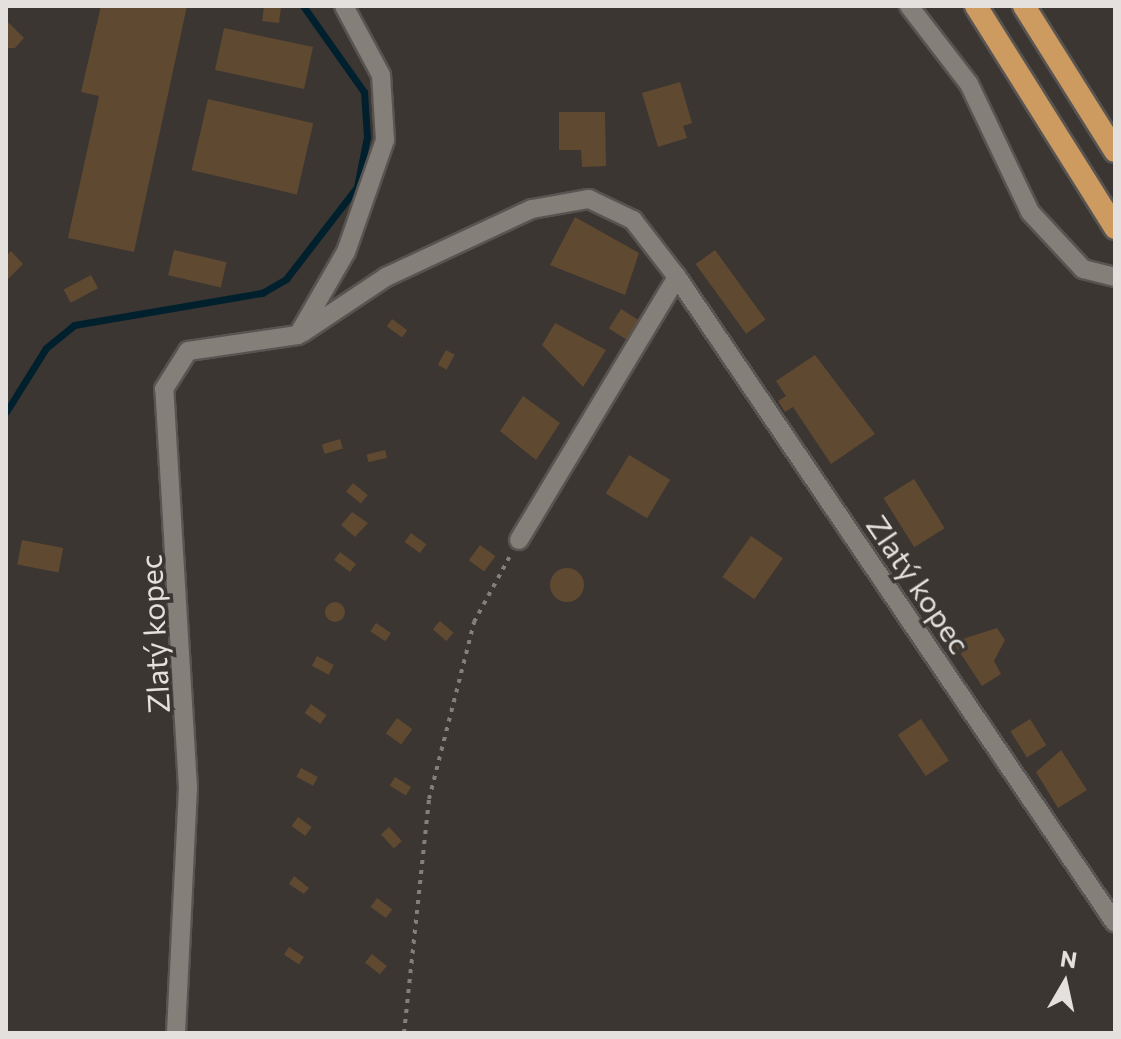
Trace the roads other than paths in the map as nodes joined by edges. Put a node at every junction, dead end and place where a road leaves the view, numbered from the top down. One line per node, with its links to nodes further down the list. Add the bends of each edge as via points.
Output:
1 (344, 6): 9 (street, via 381,75 385,140 346,252)
2 (909, 6): 8 (street, via 969,84 1030,212 1083,269)
3 (976, 6): 6 (highway)
4 (1024, 6): 5 (highway)
5 (1115, 151)
6 (1114, 227)
7 (677, 277): 9 (street, Zlatý kopec, via 633,220 589,199 532,209 386,277); 10 (street); 11 (street, Zlatý kopec)
8 (1115, 277)
9 (298, 335): 12 (street, Zlatý kopec, via 188,351 164,389 188,788)
10 (519, 540)
11 (1115, 923)
12 (176, 1033)

